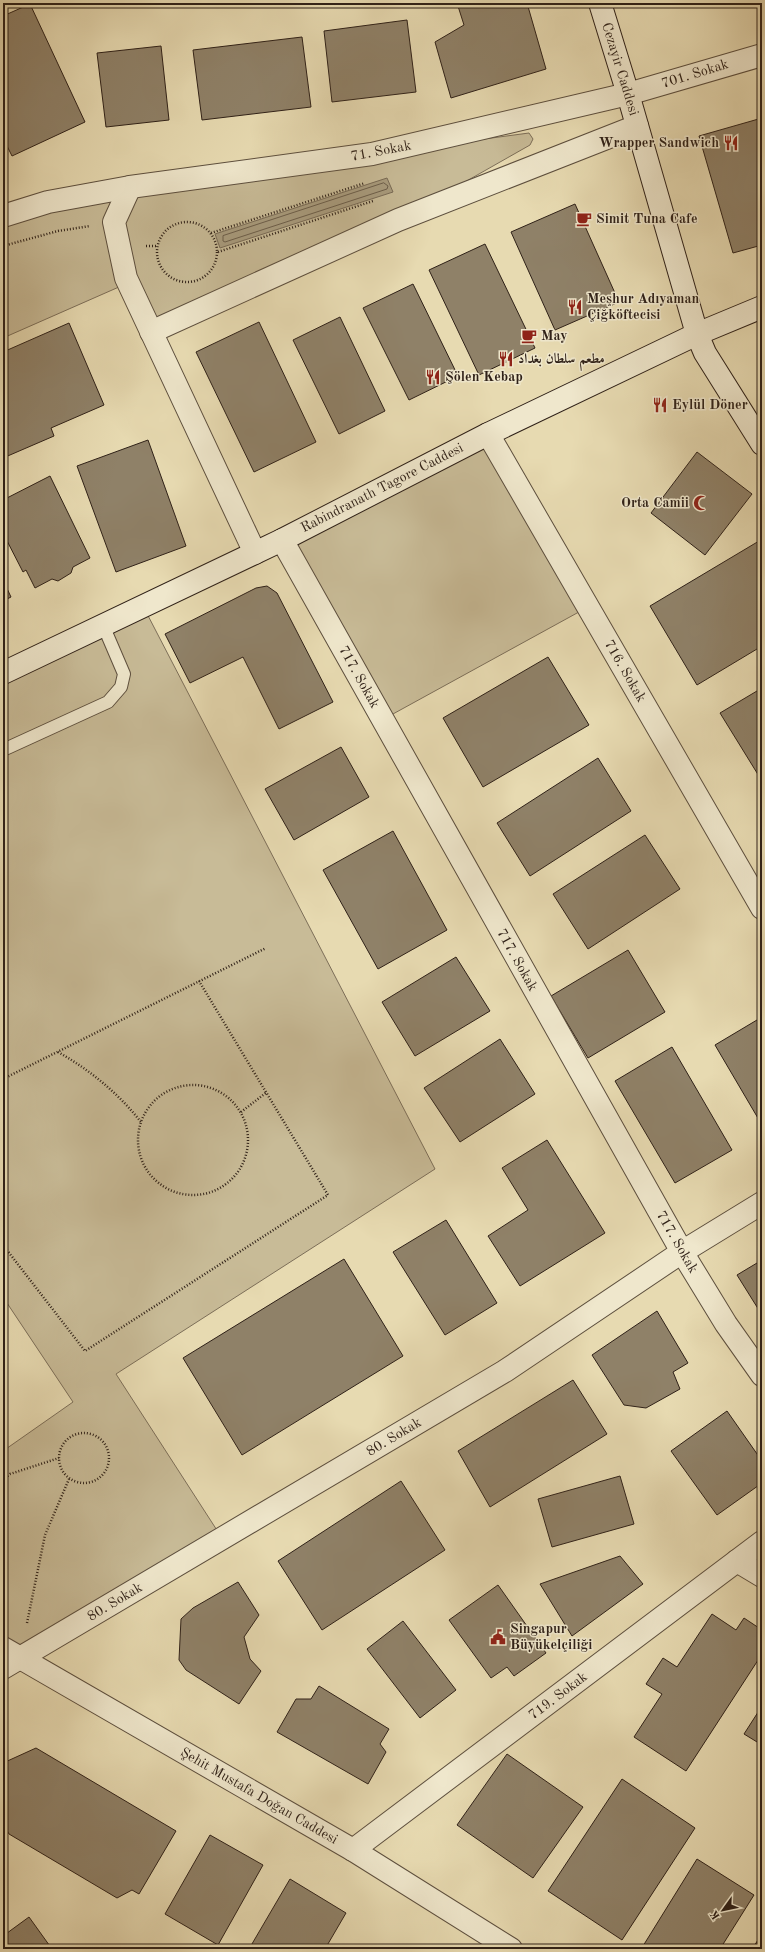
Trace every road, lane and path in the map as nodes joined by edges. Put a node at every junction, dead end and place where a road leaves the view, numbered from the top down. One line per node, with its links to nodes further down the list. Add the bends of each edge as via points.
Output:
1 (600, 3): 3 (street, Cezayir Caddesi)
2 (762, 54): 3 (street, 701. Sokak)
3 (628, 94): 4 (street, Cezayir Caddesi); 6 (street, 71. Sokak, via 372,154)
4 (637, 126): 14 (street, via 398,220); 15 (street, Cezayir Caddesi)
5 (370, 181): 10 (path)
6 (130, 187): 8 (street, 71. Sokak, via 48,202); 9 (street)
7 (375, 200): 12 (path)
8 (3, 216)
9 (114, 222): 11 (path, via 58,231); 14 (street, via 126,278)
10 (211, 233): 12 (path); 12 (path, via 204,226 194,222 175,224 166,229 160,237 157,246 158,261 166,274 175,280 195,282 212,271)
11 (3, 246)
12 (218, 252)
13 (762, 307): 15 (street, Rabindranath Tagore Caddesi)
14 (151, 332): 19 (street)
15 (697, 334): 16 (street, Rabindranath Tagore Caddesi); 17 (street, Cezayir Caddesi, via 705,353)
16 (488, 434): 18 (street, Rabindranath Tagore Caddesi); 23 (street, 716. Sokak)
17 (762, 444)
18 (282, 540): 19 (street, Rabindranath Tagore Caddesi); 33 (street, 717. Sokak)
19 (255, 553): 20 (street, Rabindranath Tagore Caddesi)
20 (104, 625): 21 (street, Rabindranath Tagore Caddesi); 22 (lane, via 124,674 120,688 108,702)
21 (3, 673)
22 (3, 750)
23 (762, 908)
24 (266, 948): 25 (path)
25 (199, 981): 26 (path); 28 (path)
26 (58, 1052): 27 (path); 30 (path, via 80,1064 102,1082)
27 (3, 1079)
28 (267, 1092): 29 (path); 32 (path, via 328,1195 86,1351)
29 (240, 1112): 30 (path, via 228,1098 214,1089 197,1085 180,1086 164,1093 151,1104); 30 (path, via 248,1130 248,1148 243,1166 231,1181 216,1192 197,1196 178,1194 162,1186 148,1173 140,1156 138,1137)
30 (141, 1123)
31 (762, 1203): 33 (street, 80. Sokak)
32 (3, 1245)
33 (682, 1252): 34 (street, 717. Sokak, via 726,1324); 41 (street, 80. Sokak, via 505,1371)
34 (762, 1374)
35 (59, 1458): 36 (path, via 60,1466); 36 (path, via 64,1443 77,1434 92,1434 105,1444 109,1452 107,1469 95,1481 78,1483); 37 (path, via 10,1474)
36 (69, 1478): 41 (path, via 45,1535)
37 (3, 1480)
38 (762, 1542): 39 (street, 719. Sokak)
39 (737, 1561): 40 (street); 42 (street, 719. Sokak)
40 (762, 1576)
41 (8, 1658): 42 (street, Şehit Mustafa Doğan Caddesi)
42 (353, 1850): 43 (street, Şehit Mustafa Doğan Caddesi)
43 (511, 1949)

